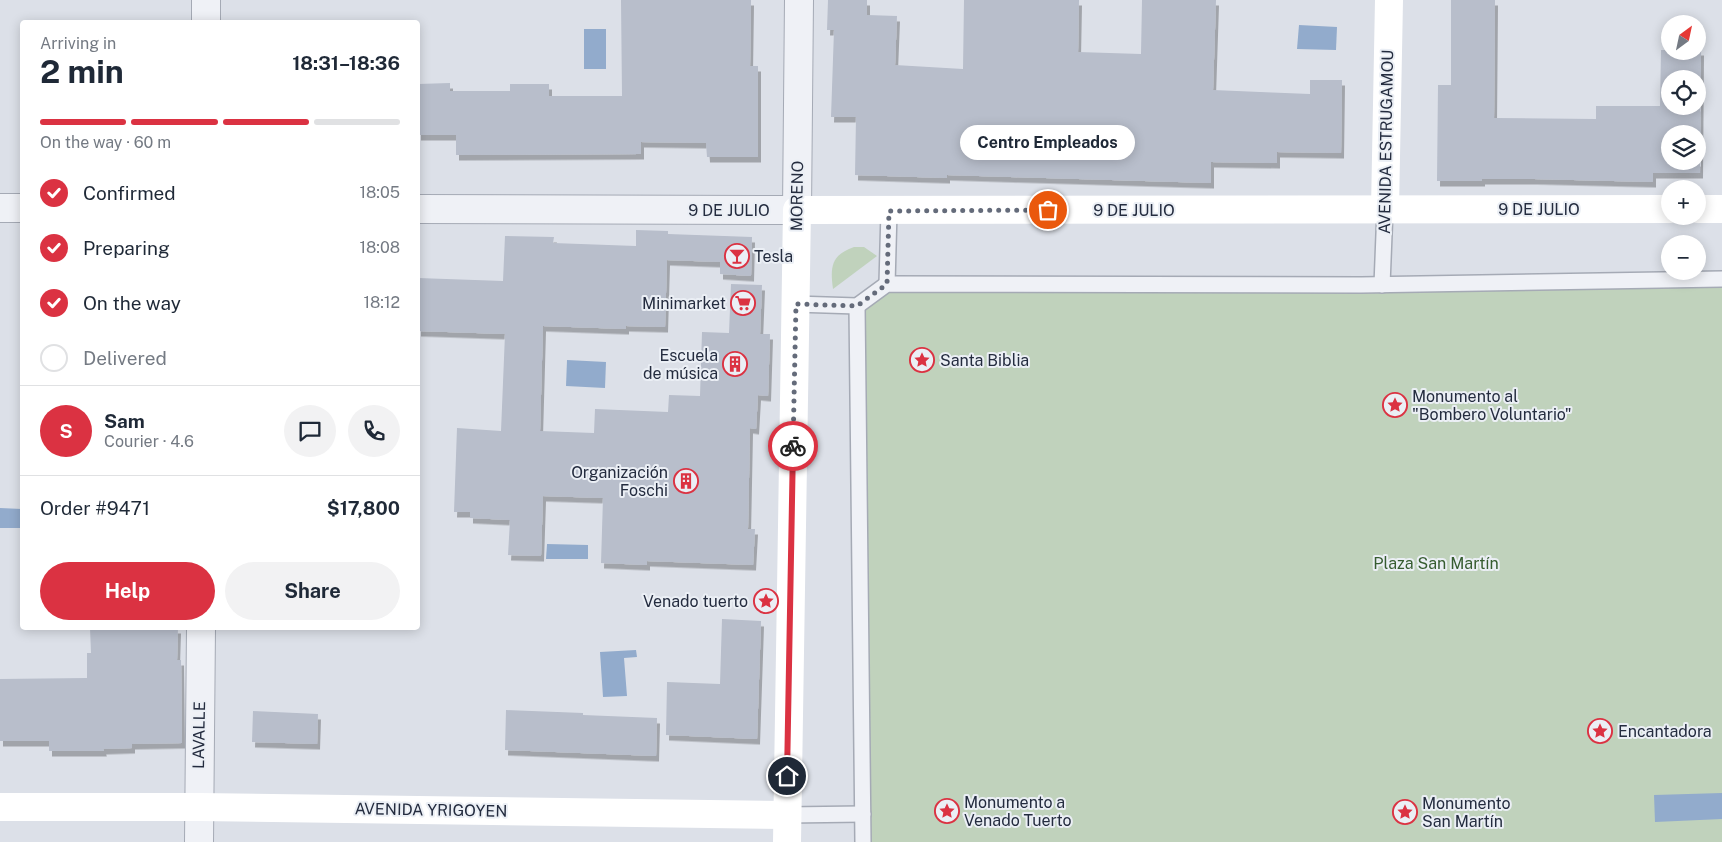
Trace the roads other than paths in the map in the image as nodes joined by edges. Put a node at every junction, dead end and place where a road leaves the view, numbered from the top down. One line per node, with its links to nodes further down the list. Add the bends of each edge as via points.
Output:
1 (206, 0): 4 (street)
2 (799, 0): 11 (street, MORENO)
3 (1388, 0): 12 (main road, AVENIDA ESTRUGAMOU)
4 (206, 20)
5 (0, 208): 6 (street)
6 (20, 208)
7 (420, 209): 11 (street, 9 DE JULIO)
8 (1661, 209): 12 (main road, 9 DE JULIO)
9 (1706, 209): 10 (main road)
10 (1722, 209)
11 (797, 210): 13 (main road, 9 DE JULIO); 17 (main road, MORENO)
12 (1385, 210): 13 (main road, 9 DE JULIO); 16 (lane, AVENIDA ESTRUGAMOU)
13 (889, 211): 15 (lane)
14 (1722, 279): 16 (lane)
15 (887, 284): 16 (lane); 18 (lane)
16 (1382, 285)
17 (796, 304): 18 (lane); 23 (main road, MORENO)
18 (857, 306): 22 (lane)
19 (201, 630): 21 (street, LAVALLE)
20 (0, 807): 21 (main road, AVENIDA YRIGOYEN)
21 (199, 807): 23 (main road, AVENIDA YRIGOYEN); 24 (street, LAVALLE)
22 (863, 814): 23 (lane, AVENIDA YRIGOYEN); 26 (lane)
23 (787, 815): 25 (main road, MORENO)
24 (199, 842)
25 (787, 842)
26 (863, 842)

